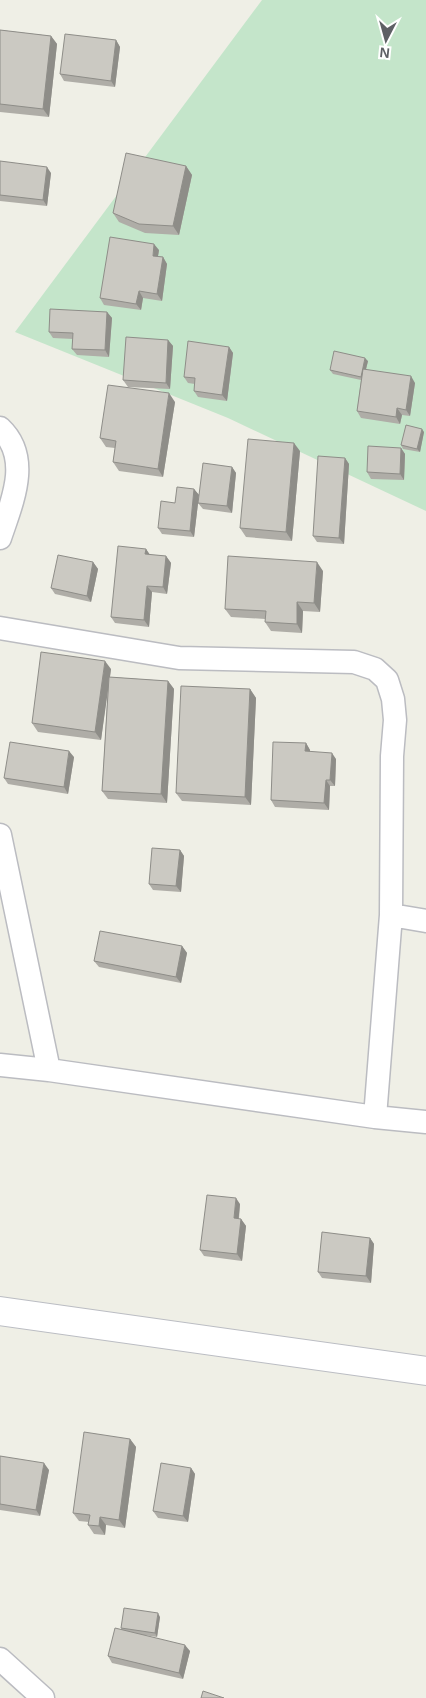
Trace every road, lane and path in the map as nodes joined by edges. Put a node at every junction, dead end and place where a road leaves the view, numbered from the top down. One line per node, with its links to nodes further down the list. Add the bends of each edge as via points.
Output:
1 (0, 428): 2 (street, via 9,436 16,459 17,488)
2 (0, 538)
3 (0, 628): 5 (street, via 179,658 338,661 375,669 387,680 395,720)
4 (0, 835): 8 (street)
5 (392, 914): 6 (street); 9 (street)
6 (426, 921)
7 (0, 1065): 8 (street)
8 (49, 1070): 9 (street)
9 (375, 1117): 10 (street)
10 (426, 1122)
11 (0, 1311): 12 (street)
12 (266, 1348): 13 (street); 14 (street, via 289,1367)
13 (426, 1371)
14 (426, 1386)
15 (0, 1659): 16 (street)
16 (43, 1698)

